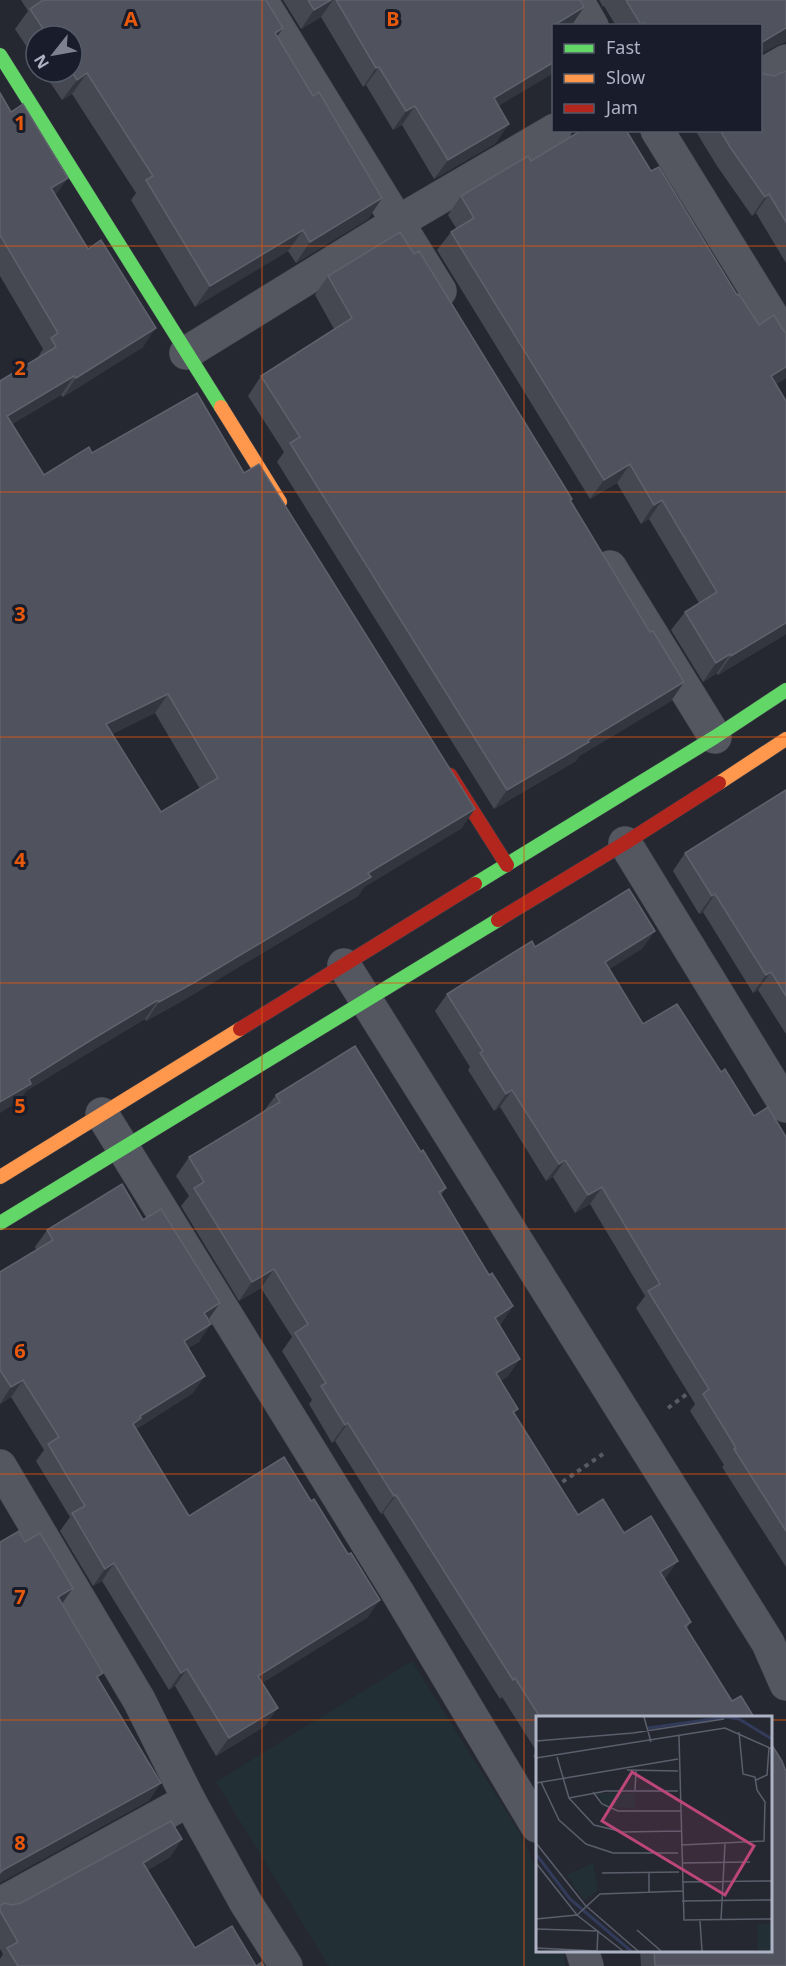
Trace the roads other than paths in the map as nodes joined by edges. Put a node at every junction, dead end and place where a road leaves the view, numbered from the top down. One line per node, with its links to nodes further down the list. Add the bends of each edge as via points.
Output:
1 (261, 0): 9 (street)
2 (577, 0): 3 (street)
3 (591, 24)
4 (0, 55): 12 (street)
5 (786, 61): 6 (street)
6 (762, 75)
7 (552, 132): 9 (street)
8 (654, 132): 11 (street)
9 (398, 222): 10 (street); 12 (street)
10 (453, 313)
11 (786, 339)
12 (186, 353): 13 (street)
13 (287, 514)
14 (596, 545): 16 (street)
15 (786, 690): 16 (street)
16 (714, 737): 20 (street)
17 (786, 739): 19 (street)
18 (444, 765): 20 (street)
19 (625, 843): 22 (street); 23 (street)
20 (507, 865): 21 (street)
21 (345, 965): 22 (street); 24 (street)
22 (366, 999): 25 (street); 29 (street, via 768,1643)
23 (786, 1106)
24 (102, 1114): 25 (street); 26 (street)
25 (124, 1149): 27 (street); 31 (street)
26 (0, 1177)
27 (0, 1223)
28 (0, 1467): 30 (street, via 139,1700)
29 (786, 1684)
30 (189, 1800): 32 (street); 34 (street)
31 (536, 1824)
32 (0, 1904)
33 (582, 1951): 35 (street)
34 (286, 1966)
35 (587, 1966)

